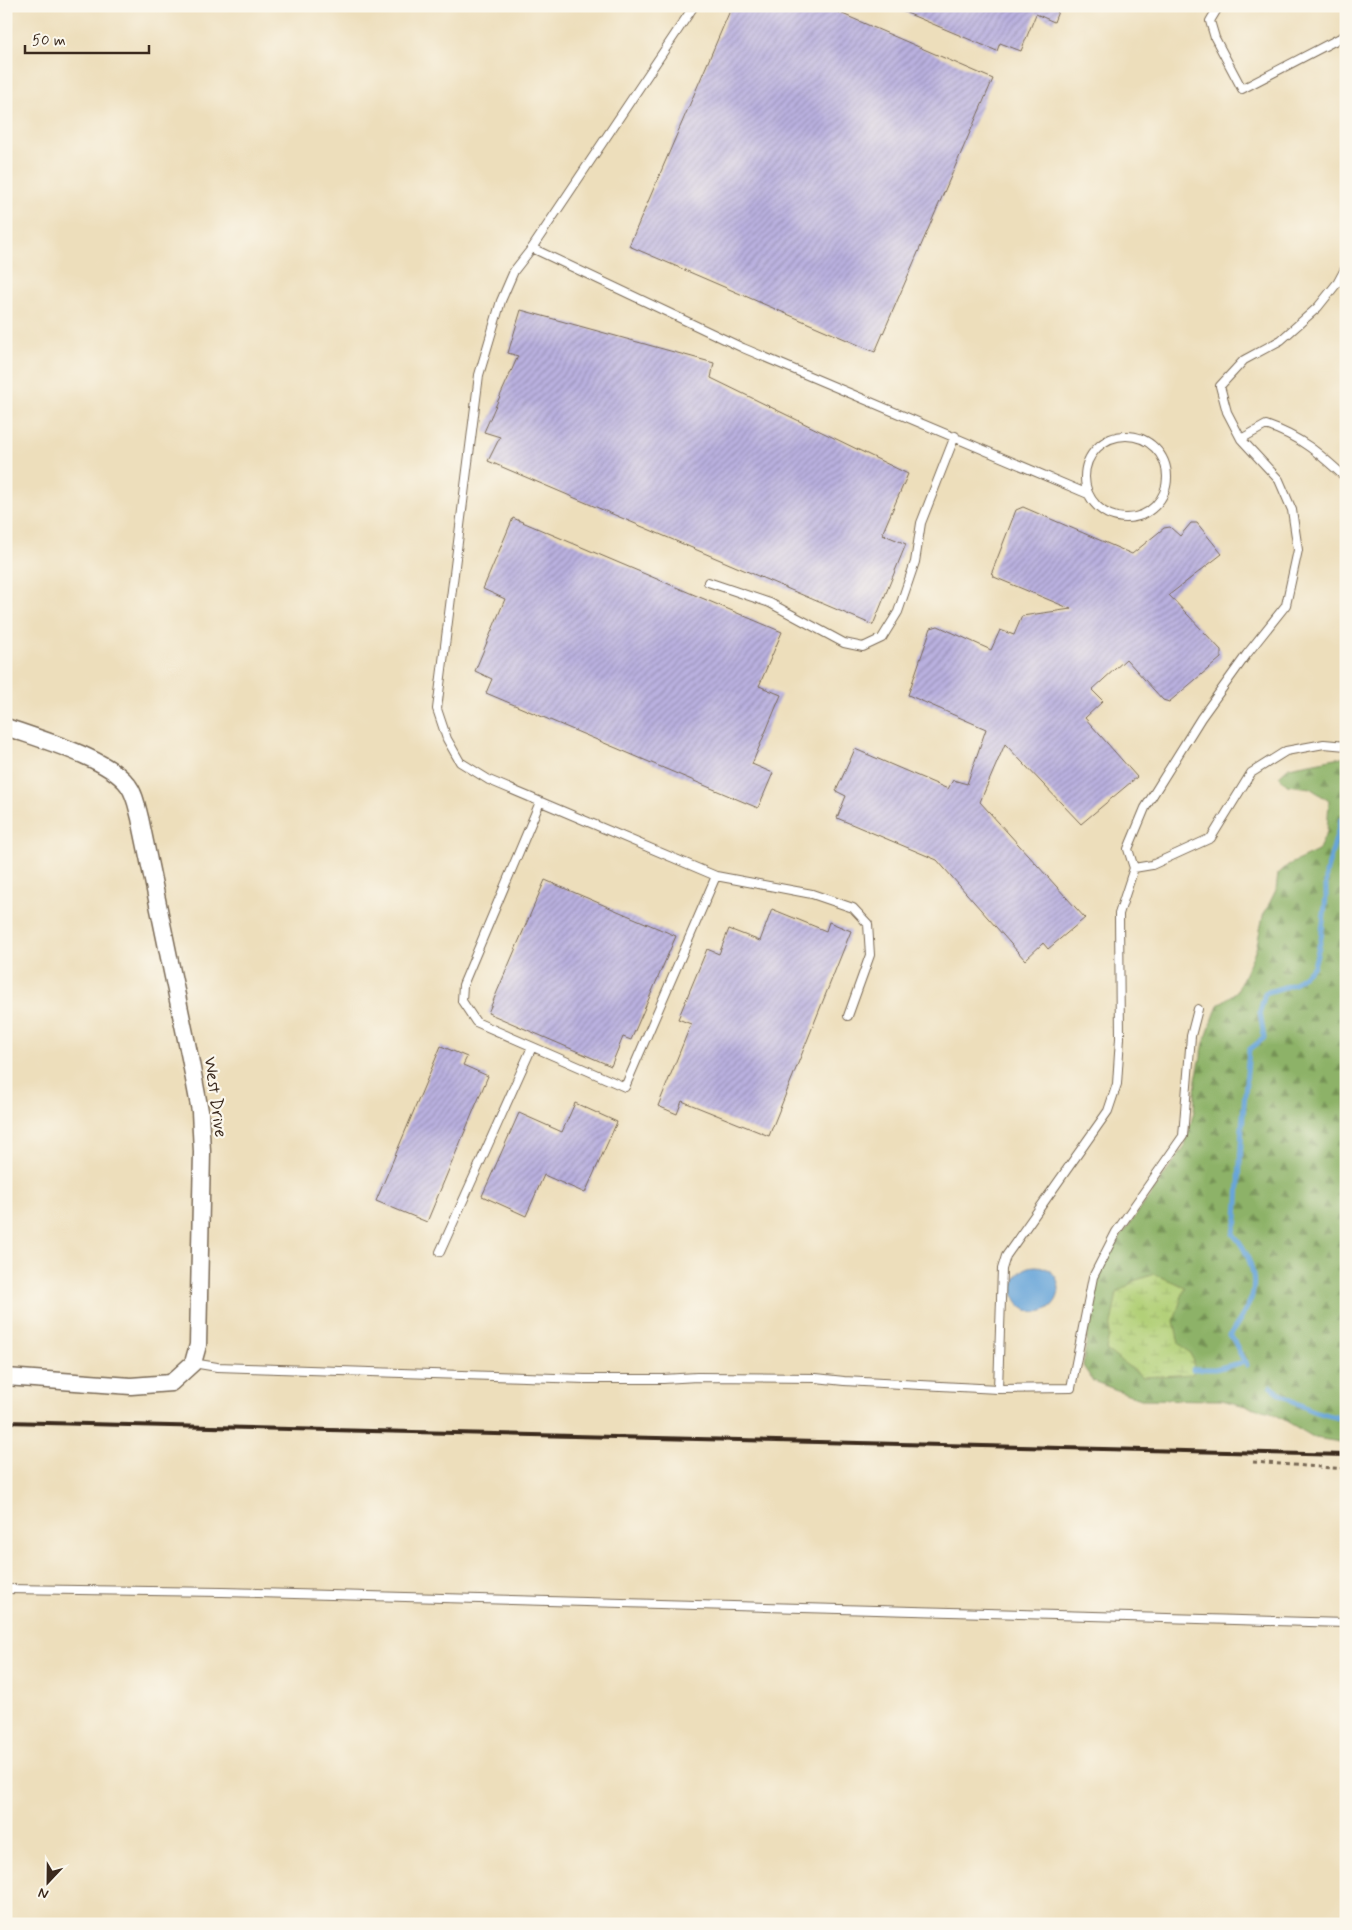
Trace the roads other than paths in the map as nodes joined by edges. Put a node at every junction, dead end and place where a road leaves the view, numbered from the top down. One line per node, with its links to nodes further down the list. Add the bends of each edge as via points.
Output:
1 (694, 6): 4 (lane)
2 (1219, 6): 3 (lane, via 1210,22 1242,89)
3 (1346, 35)
4 (532, 248): 6 (lane, via 743,348); 13 (lane, via 514,271 501,301 479,375 437,709 446,739 460,762 489,780)
5 (1346, 267): 7 (lane, via 1318,307 1281,340 1244,360 1220,386 1227,412)
6 (955, 436): 9 (lane); 10 (lane, via 921,523 915,562 898,612 882,638 863,647 844,644 770,602)
7 (1241, 439): 8 (lane, via 1266,425 1287,432 1315,449); 14 (lane, via 1279,480 1292,510 1298,550 1286,604 1202,718 1145,808 1128,849)
8 (1346, 478)
9 (1088, 494): 9 (lane, via 1108,515 1138,517 1155,507 1161,499 1167,480 1164,461 1159,452 1144,440 1124,436 1105,441 1086,464 1084,474)
10 (708, 582)
11 (6, 727): 20 (street, West Drive, via 98,761 129,785 136,801 200,1110 201,1259 198,1345)
12 (1346, 746): 14 (lane, via 1324,744 1286,751 1251,773 1211,838 1152,865)
13 (540, 802): 15 (lane); 18 (lane, via 463,985 462,1001 476,1022)
14 (1134, 868): 22 (lane, via 1119,914 1117,1084 1108,1111 1006,1256 1002,1269)
15 (716, 876): 17 (lane, via 812,894 853,908 868,924 870,955); 18 (lane, via 625,1087)
16 (1198, 1009): 22 (lane, via 1191,1036 1183,1136 1116,1232 1093,1277 1071,1388)
17 (848, 1016)
18 (532, 1047): 19 (lane)
19 (440, 1252)
20 (193, 1363): 21 (street, via 171,1383 131,1386); 22 (lane, via 216,1367 585,1379 816,1378)
21 (6, 1377)
22 (998, 1389)
23 (6, 1589): 24 (lane, via 242,1592)
24 (1346, 1623)

